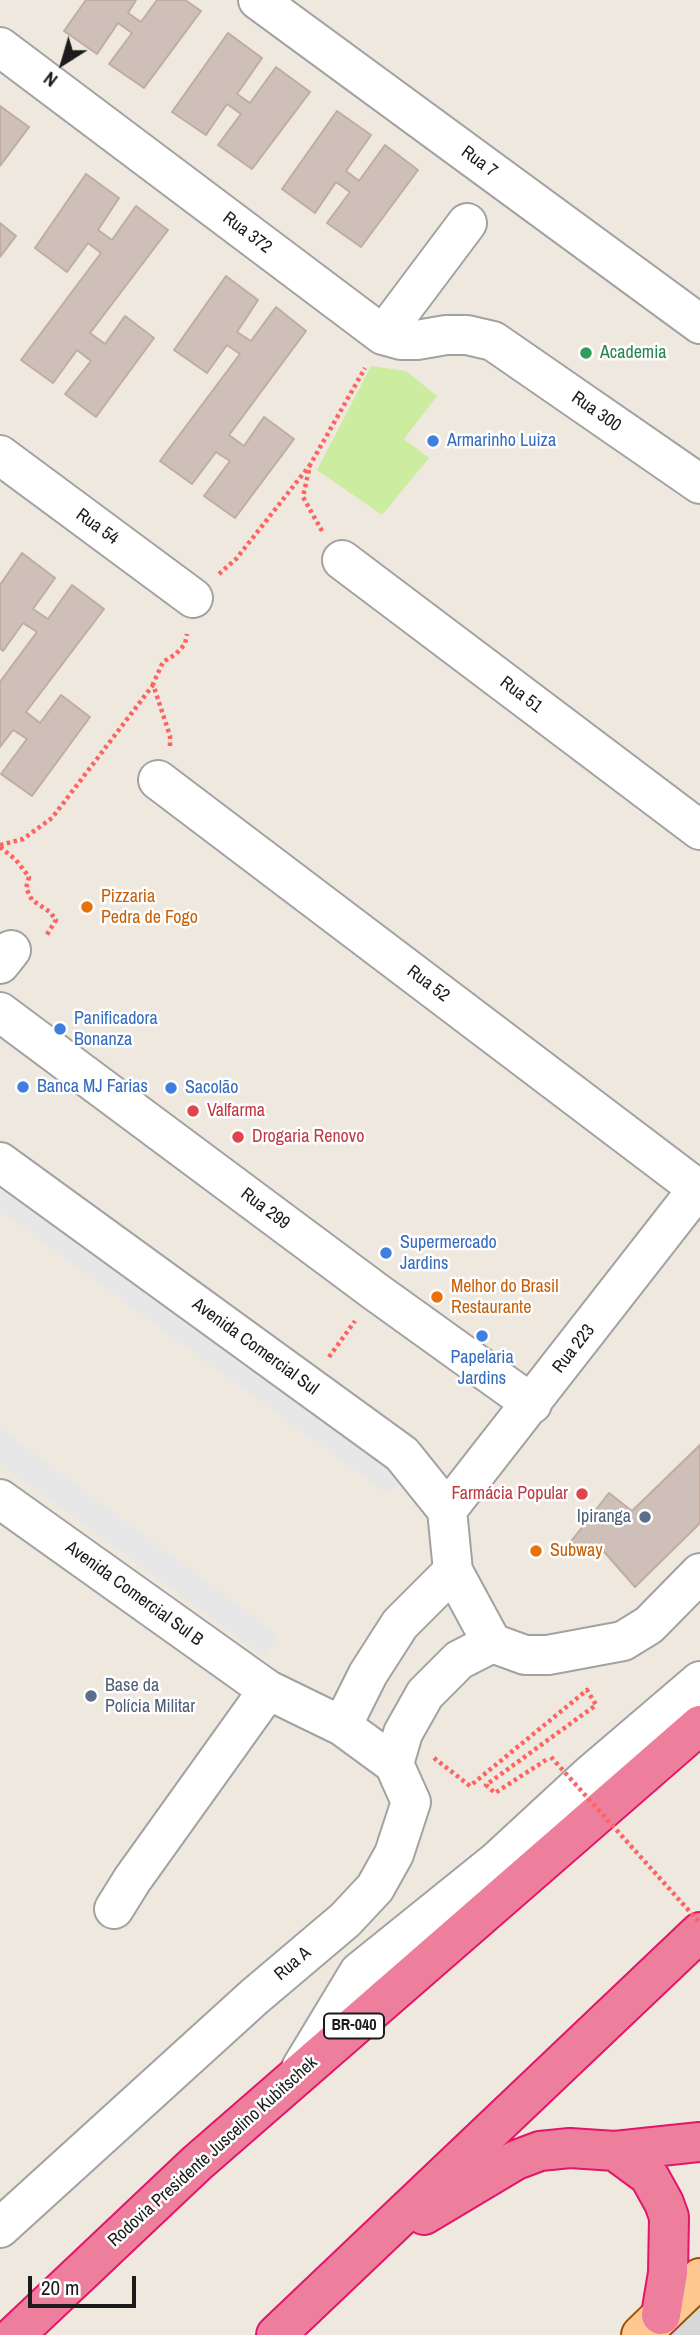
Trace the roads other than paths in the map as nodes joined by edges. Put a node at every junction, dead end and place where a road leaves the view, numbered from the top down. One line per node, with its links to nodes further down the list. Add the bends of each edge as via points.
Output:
1 (258, 0): 4 (street, Rua 7)
2 (0, 47): 5 (street, Rua 372)
3 (467, 223): 5 (street)
4 (700, 324)
5 (383, 335): 7 (street, Rua 300, via 401,340 467,335 493,341)
6 (0, 456): 9 (street, Rua 54)
7 (700, 484)
8 (342, 560): 11 (street, Rua 51)
9 (193, 598)
10 (158, 780): 14 (street, Rua 52)
11 (700, 830)
12 (0, 1012): 15 (street, Rua 299)
13 (0, 1162): 17 (street, Avenida Comercial Sul, via 402,1454)
14 (699, 1187): 15 (street, Rua 223)
15 (531, 1404): 17 (street, Rua 223)
16 (0, 1499): 22 (street, Avenida Comercial Sul B)
17 (447, 1510): 18 (street)
18 (453, 1572): 20 (street); 24 (street, via 400,1624)
19 (700, 1573): 20 (street, via 649,1625 622,1641 548,1655 525,1655)
20 (492, 1643): 25 (street, via 459,1660 425,1693)
21 (700, 1681): 28 (street, via 498,1860 359,1972)
22 (268, 1690): 24 (street, Rua A); 26 (street)
23 (700, 1725): 28 (highway, Rodovia Presidente Juscelino Kubitschek / BR-040)
24 (342, 1726): 25 (street, Rua A)
25 (398, 1749): 31 (street, Rua A, via 411,1801 394,1854 375,1888 345,1920)
26 (114, 1909)
27 (700, 1932): 32 (highway)
28 (295, 2078): 35 (highway, Rodovia Presidente Juscelino Kubitschek / BR-040, via 197,2163)
29 (700, 2142): 30 (highway)
30 (615, 2151): 32 (highway, via 570,2148 540,2151 516,2160); 34 (highway, via 649,2176 669,2217 668,2273)
31 (0, 2228)
32 (373, 2242): 36 (highway)
33 (700, 2278): 34 (main road)
34 (651, 2325)
35 (15, 2335)
36 (276, 2335)

